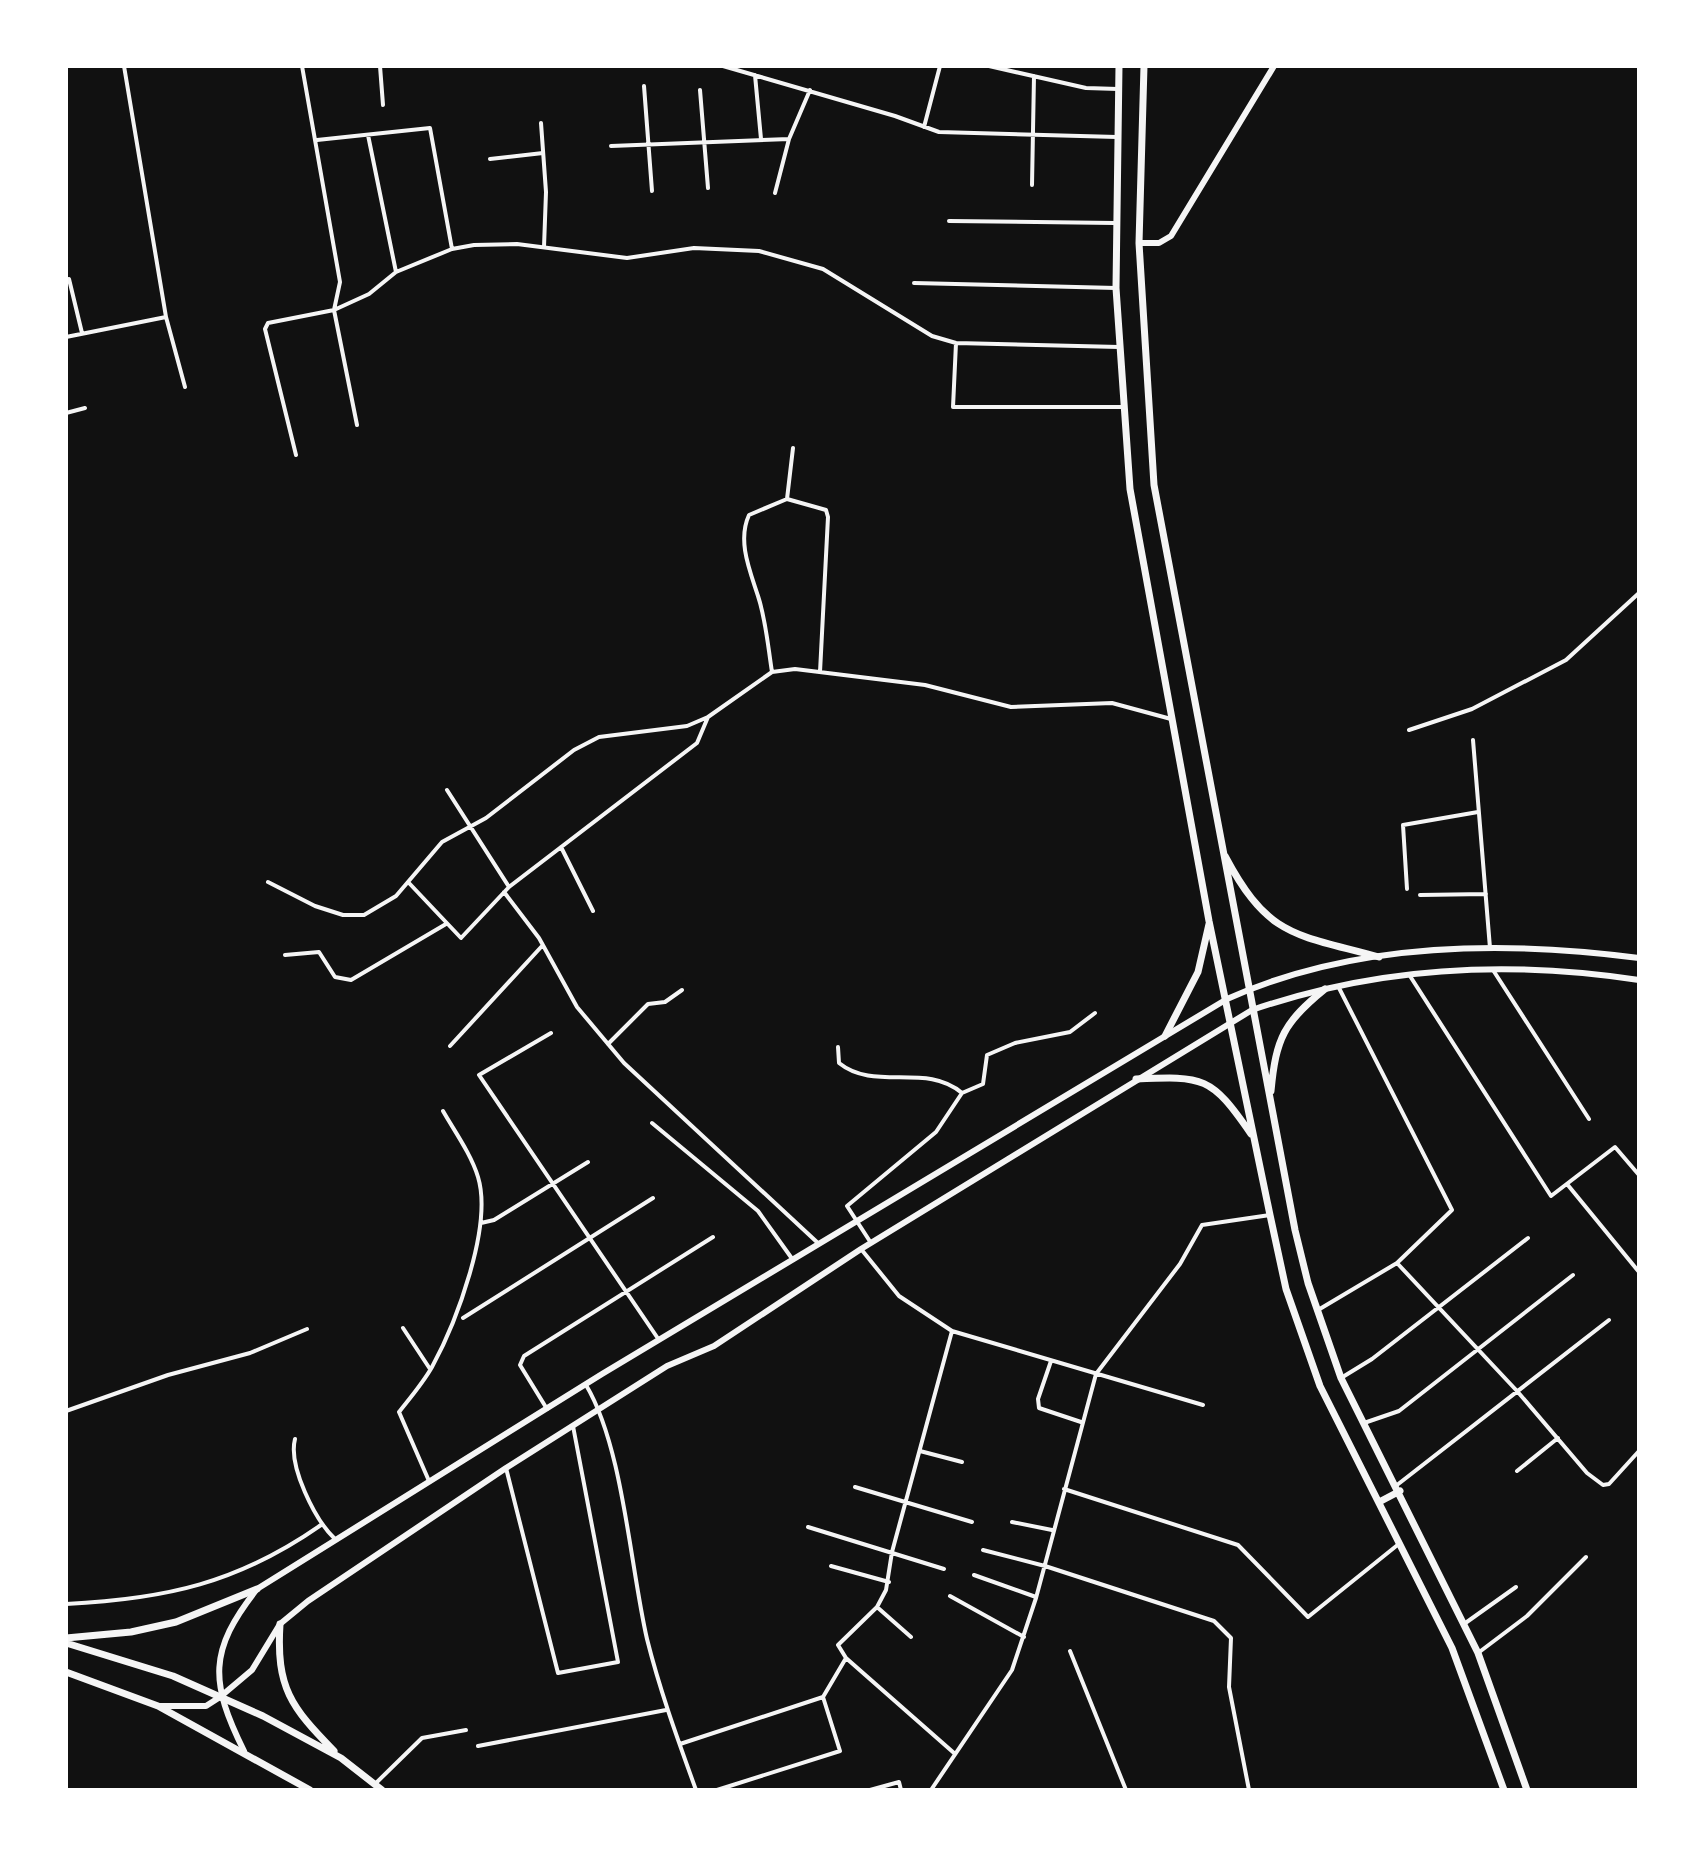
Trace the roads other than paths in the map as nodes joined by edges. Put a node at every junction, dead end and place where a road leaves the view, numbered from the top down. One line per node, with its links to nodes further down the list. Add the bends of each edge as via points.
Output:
1 (124, 66): 44 (street)
2 (302, 66): 24 (street)
3 (380, 66): 16 (street)
4 (723, 66): 10 (street)
5 (940, 66): 18 (street)
6 (989, 66): 11 (street)
7 (1119, 66): 13 (main road)
8 (1144, 66): 36 (main road)
9 (1274, 66): 36 (main road, via 1171,236 1159,243)
10 (755, 75): 15 (street); 22 (street)
11 (1034, 76): 13 (street); 19 (street)
12 (644, 86): 26 (street)
13 (1118, 89): 21 (main road)
14 (700, 90): 25 (street)
15 (810, 90): 18 (street); 23 (street)
16 (383, 105)
17 (541, 123): 28 (street)
18 (924, 127): 19 (street, via 939,132)
19 (1035, 134): 21 (street); 30 (street)
20 (368, 135): 24 (street); 38 (street, via 430,128); 39 (street)
21 (1117, 137): 35 (main road)
22 (761, 139): 23 (street); 25 (street)
23 (789, 139): 33 (street)
24 (316, 140): 43 (street, via 340,282)
25 (704, 141): 26 (street); 31 (street)
26 (648, 144): 27 (street); 32 (street)
27 (611, 146)
28 (543, 153): 29 (street); 37 (street)
29 (490, 159)
30 (1032, 185)
31 (708, 188)
32 (652, 191)
33 (775, 193)
34 (949, 221): 35 (street)
35 (1115, 223): 42 (main road)
36 (1139, 243): 68 (main road, via 1154,485)
37 (544, 247): 38 (street); 47 (street, via 627,258 694,248 759,251 823,269 932,336)
38 (452, 249): 39 (street)
39 (396, 272): 43 (street, via 369,294)
40 (69, 279): 45 (street)
41 (914, 283): 42 (street)
42 (1116, 288): 48 (main road)
43 (334, 310): 53 (street); 55 (street, via 273,319 265,329)
44 (166, 317): 45 (street); 49 (street)
45 (82, 333): 46 (street)
46 (66, 337)
47 (956, 343): 48 (street); 50 (street, via 953,407)
48 (1119, 347): 50 (main road)
49 (185, 387)
50 (1123, 407): 61 (main road, via 1130,489)
51 (85, 408): 52 (street)
52 (66, 413)
53 (357, 425)
54 (793, 448): 56 (street)
55 (296, 455)
56 (787, 499): 58 (street, via 749,515 745,524 747,561 759,596); 59 (street, via 826,510 828,517)
57 (1639, 593): 62 (street, via 1566,660 1472,709)
58 (772, 672): 59 (street); 60 (street)
59 (820, 672): 61 (street, via 925,685 1011,707 1112,703)
60 (708, 717): 66 (street, via 664,730 599,737); 67 (street, via 697,743)
61 (1171, 719): 77 (main road)
62 (1409, 730)
63 (1473, 740): 65 (street)
64 (447, 790): 66 (street)
65 (1478, 812): 72 (street, via 1403,825); 74 (street)
66 (469, 827): 70 (street, via 442,842); 71 (street)
67 (561, 847): 71 (street); 76 (street)
68 (1221, 847): 82 (main road, via 1241,886 1273,923 1322,945); 90 (main road)
69 (268, 882): 70 (street, via 343,915 364,915)
70 (409, 883): 78 (street)
71 (509, 887): 73 (street)
72 (1407, 889)
73 (504, 892): 78 (street, via 461,938); 79 (street)
74 (1486, 894): 75 (street); 80 (street)
75 (1420, 895)
76 (593, 911)
77 (1209, 921): 91 (main road); 96 (main road, via 1198,972)
78 (446, 924): 81 (street, via 351,980 335,977 319,952)
79 (542, 946): 97 (street, via 577,1007); 98 (street)
80 (1490, 948): 82 (main road); 83 (main road)
81 (285, 955)
82 (1379, 957): 90 (main road, via 1288,975)
83 (1639, 958)
84 (1491, 968): 85 (main road); 86 (main road, via 1556,969); 104 (street)
85 (1409, 974): 87 (main road); 109 (street, via 1551,1196)
86 (1639, 980)
87 (1338, 986): 88 (main road); 122 (street, via 1452,1210)
88 (1325, 989): 92 (main road); 102 (main road, via 1284,1028)
89 (682, 990): 97 (street, via 665,1002 648,1004)
90 (1248, 990): 91 (main road); 92 (main road)
91 (1227, 999): 94 (main road); 96 (main road)
92 (1252, 1010): 94 (main road); 102 (main road)
93 (1095, 1013): 101 (street, via 1070,1032 1015,1043 987,1055 983,1084)
94 (1231, 1021): 100 (main road); 106 (main road)
95 (551, 1033): 110 (street, via 479,1075)
96 (1165, 1036): 113 (main road)
97 (608, 1044): 119 (street)
98 (450, 1046)
99 (838, 1047): 101 (street, via 839,1063 863,1075 932,1077)
100 (1136, 1079): 106 (main road, via 1199,1079 1229,1101); 118 (main road)
101 (962, 1093): 113 (street, via 936,1132 847,1206)
102 (1270, 1101): 127 (main road)
103 (443, 1111): 114 (street, via 478,1178)
104 (1589, 1119)
105 (652, 1123): 121 (street, via 758,1211)
106 (1254, 1139): 112 (main road)
107 (588, 1162): 110 (street)
108 (1639, 1175): 109 (street, via 1615,1147)
109 (1567, 1184): 123 (street)
110 (552, 1186): 114 (street); 116 (street)
111 (653, 1198): 116 (street)
112 (1270, 1215): 137 (street, via 1202,1225 1180,1264); 159 (main road, via 1286,1289 1320,1386)
113 (857, 1222): 118 (street); 119 (main road)
114 (481, 1223): 136 (street, via 457,1309)
115 (713, 1237): 125 (street)
116 (587, 1238): 125 (street); 128 (street)
117 (1528, 1238): 126 (street)
118 (871, 1243): 120 (main road)
119 (819, 1244): 121 (main road)
120 (861, 1249): 132 (street, via 899,1296); 143 (main road, via 714,1346 667,1366)
121 (793, 1260): 133 (main road)
122 (1397, 1263): 126 (street); 127 (street)
123 (1639, 1272)
124 (1573, 1275): 134 (street)
125 (628, 1292): 133 (street); 142 (street, via 520,1360)
126 (1437, 1306): 134 (street); 138 (street)
127 (1316, 1311): 138 (main road)
128 (463, 1318)
129 (1609, 1320): 140 (street)
130 (403, 1328): 136 (street)
131 (307, 1329): 144 (street, via 250,1353)
132 (952, 1331): 135 (street); 150 (street)
133 (659, 1340): 139 (main road)
134 (1478, 1349): 140 (street); 146 (street, via 1399,1411)
135 (1051, 1361): 137 (street); 145 (street, via 1039,1408)
136 (431, 1370): 155 (street, via 399,1412)
137 (1096, 1374): 141 (street); 145 (street)
138 (1341, 1378): 146 (main road)
139 (586, 1385): 142 (main road); 143 (street)
140 (1517, 1391): 148 (street); 157 (street)
141 (1203, 1405)
142 (547, 1409): 155 (main road)
143 (600, 1409): 147 (main road); 194 (street)
144 (66, 1411)
145 (1081, 1422): 158 (street)
146 (1363, 1424): 157 (main road)
147 (573, 1426): 153 (main road); 153 (street, via 618,1662 558,1673)
148 (1558, 1438): 151 (street, via 1603,1485); 154 (street)
149 (295, 1439): 163 (street, via 294,1459)
150 (920, 1451): 152 (street); 160 (street)
151 (1639, 1451)
152 (962, 1462)
153 (506, 1468): 182 (main road)
154 (1517, 1471)
155 (429, 1481): 166 (main road)
156 (855, 1487): 160 (street)
157 (1398, 1488): 159 (main road); 183 (main road)
158 (1064, 1489): 165 (street); 167 (street, via 1238,1545 1308,1617)
159 (1381, 1501): 167 (main road)
160 (904, 1503): 161 (street); 169 (street)
161 (972, 1522)
162 (1012, 1522): 165 (street)
163 (321, 1525): 166 (street); 180 (street, via 280,1554 190,1589)
164 (808, 1527): 169 (street)
165 (1052, 1530): 172 (street)
166 (335, 1539): 177 (main road)
167 (1400, 1543): 211 (main road, via 1452,1648)
168 (983, 1550): 172 (street)
169 (892, 1552): 173 (street); 175 (street)
170 (1586, 1557): 188 (street, via 1527,1616)
171 (831, 1566): 175 (street)
172 (1045, 1566): 179 (street); 210 (street, via 1214,1621 1231,1638 1229,1687)
173 (944, 1569)
174 (974, 1575): 179 (street)
175 (889, 1582): 181 (street)
176 (1516, 1587): 183 (street)
177 (257, 1589): 186 (main road, via 176,1622); 191 (main road, via 226,1636 218,1673)
178 (950, 1596): 185 (street)
179 (1036, 1598): 185 (street)
180 (66, 1604)
181 (877, 1607): 184 (street); 189 (street, via 838,1645)
182 (280, 1624): 191 (main road, via 252,1670); 200 (main road, via 278,1661 289,1698)
183 (1464, 1624): 188 (main road)
184 (911, 1637)
185 (1024, 1637): 199 (street, via 1012,1670)
186 (66, 1640): 191 (main road)
187 (1070, 1651): 209 (street)
188 (1478, 1653): 212 (main road)
189 (846, 1658): 192 (street); 199 (street)
190 (66, 1672): 193 (main road)
191 (220, 1697): 193 (main road, via 206,1706); 198 (main road); 200 (main road)
192 (823, 1697): 196 (street); 205 (street, via 840,1751)
193 (158, 1706): 198 (main road)
194 (666, 1710): 196 (street); 197 (street)
195 (466, 1730): 201 (street, via 422,1738)
196 (680, 1744): 204 (street)
197 (478, 1746)
198 (244, 1751): 202 (main road)
199 (954, 1753): 208 (street)
200 (341, 1758): 201 (main road)
201 (374, 1784): 203 (main road)
202 (310, 1790)
203 (382, 1790)
204 (696, 1790)
205 (717, 1790)
206 (870, 1790): 207 (street, via 899,1782)
207 (901, 1790)
208 (931, 1790)
209 (1126, 1790)
210 (1249, 1790)
211 (1504, 1790)
212 (1527, 1790)

